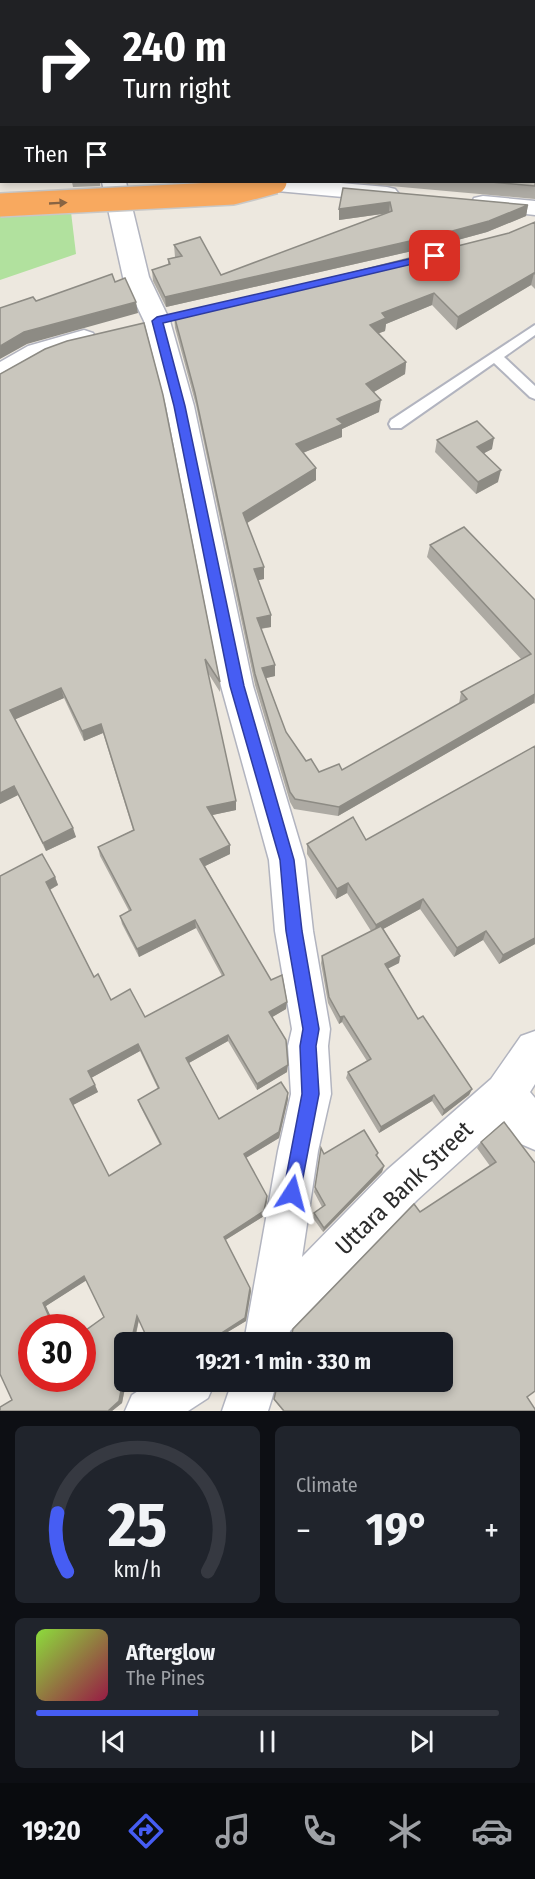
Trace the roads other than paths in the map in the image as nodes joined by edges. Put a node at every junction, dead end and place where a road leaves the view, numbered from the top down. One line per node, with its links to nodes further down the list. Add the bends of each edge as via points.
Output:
1 (114, 183): 17 (street, via 136,277 159,321 237,686 287,860 294,931 311,1029 311,1094)
2 (266, 183): 4 (street)
3 (271, 183): 6 (highway, one-way to 3, bridge, via 184,197 233,193)
4 (405, 196)
5 (464, 201): 7 (street)
6 (0, 205)
7 (535, 207)
8 (535, 328): 10 (lane)
9 (105, 332): 11 (street, via 37,352)
10 (495, 356): 12 (lane); 13 (lane)
11 (0, 375)
12 (535, 394)
13 (396, 424)
14 (534, 1051): 15 (street, Uttara Bank Street)
15 (505, 1093): 16 (street); 18 (street, Uttara Bank Street, via 402,1185)
16 (535, 1130)
17 (262, 1332)
18 (264, 1332)
19 (177, 1392): 21 (street)
20 (252, 1392): 22 (street)
21 (148, 1411)
22 (245, 1411)

